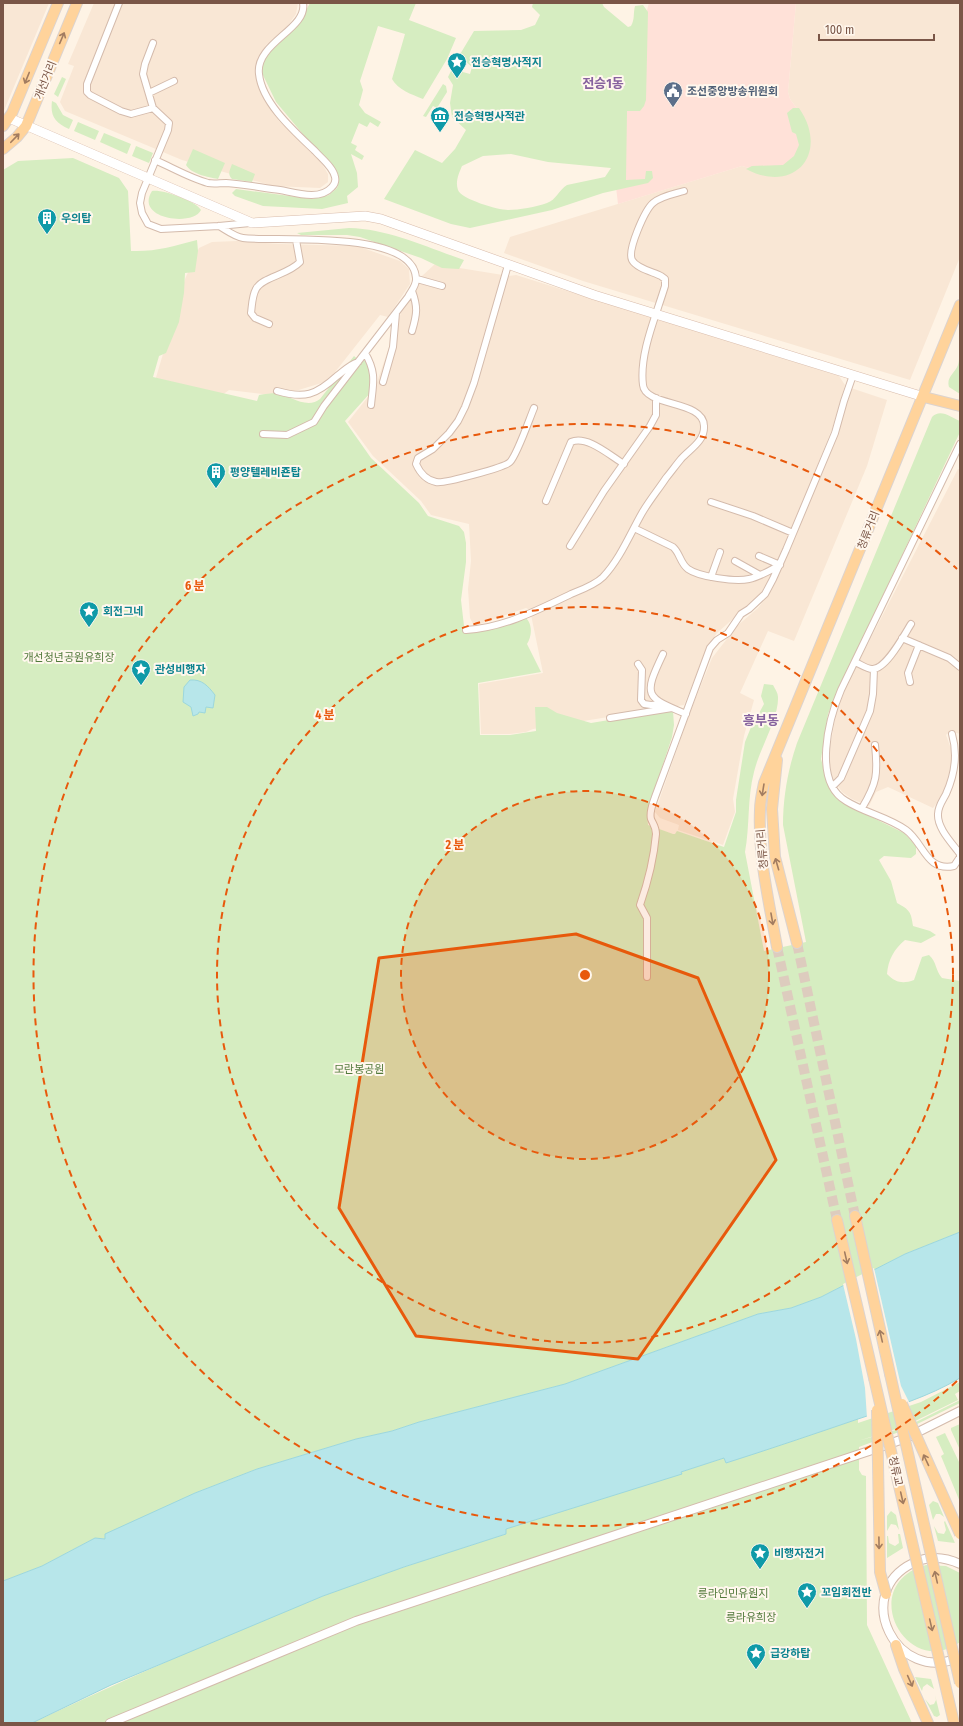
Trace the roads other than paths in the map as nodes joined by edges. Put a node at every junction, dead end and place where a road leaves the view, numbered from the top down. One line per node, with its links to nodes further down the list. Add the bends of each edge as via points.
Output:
1 (58, 3): 9 (main road, 개선거리, one-way to 9)
2 (77, 3): 10 (main road, 개선거리, one-way to 2)
3 (119, 3): 8 (street, via 86,84 87,92 131,114)
4 (304, 3): 12 (street, via 303,13 294,25 264,54 259,64 259,73 262,88 269,102 323,159 335,175 334,186 328,192 312,195 210,183)
5 (153, 43): 7 (street, via 143,70)
6 (174, 81): 7 (street)
7 (149, 93): 8 (street)
8 (153, 108): 12 (street, via 169,123)
9 (6, 122): 10 (main road)
10 (26, 126): 11 (main road, 개선거리, one-way to 10); 13 (main road)
11 (3, 149)
12 (156, 160): 13 (street)
13 (148, 178): 15 (main road); 16 (street, via 140,202 148,224 161,229)
14 (684, 191): 24 (street, via 662,197 653,203 643,217 631,252 631,259 635,264 665,279)
15 (252, 223): 16 (street); 18 (main road, via 365,216 392,222)
16 (219, 226): 17 (street, via 241,238)
17 (296, 240): 19 (street, via 356,242 382,249 410,261); 25 (street, via 300,262 278,277 260,283 255,290 251,314)
18 (508, 265): 24 (main road, via 594,296); 36 (street, via 465,408 449,433 433,449 418,458 416,464 419,470 427,478 437,482 450,481 503,466 514,457)
19 (417, 279): 20 (street); 21 (street)
20 (442, 286)
21 (412, 291): 23 (street); 26 (street, via 417,312)
22 (960, 305): 32 (main road, 청류거리)
23 (396, 313): 27 (street); 30 (street, via 393,348)
24 (657, 315): 29 (main road); 33 (street, via 644,355 643,387 645,392)
25 (269, 324)
26 (412, 331)
27 (365, 353): 28 (street); 34 (street, via 371,363 374,378)
28 (358, 362): 31 (street, via 349,365 319,391 306,395); 37 (street, via 314,422 287,435)
29 (853, 376): 32 (main road); 43 (street, via 835,433)
30 (384, 382)
31 (277, 391)
32 (924, 396): 35 (main road); 67 (main road, 청류거리)
33 (656, 398): 39 (street, via 656,415); 42 (street, via 698,414 703,418 704,431 701,438 679,461)
34 (371, 405)
35 (960, 406)
36 (534, 408)
37 (263, 434)
38 (960, 445): 56 (street)
39 (624, 464): 40 (street, via 585,440 571,442); 44 (street)
40 (546, 501)
41 (711, 502): 43 (street)
42 (634, 528): 50 (street, via 673,547 687,568 697,574); 52 (street, via 618,556 599,581 524,616)
43 (793, 533): 48 (street)
44 (570, 546)
45 (720, 552): 50 (street)
46 (759, 556): 48 (street)
47 (734, 561): 49 (street)
48 (780, 565): 49 (street); 63 (street, via 765,594 741,614 728,633 710,648)
49 (760, 575): 50 (street, via 748,580)
50 (711, 577)
51 (911, 624): 53 (street)
52 (466, 630)
53 (902, 638): 54 (street); 59 (street, via 886,662)
54 (919, 645): 58 (street, via 949,658); 60 (street, via 908,673)
55 (663, 654): 61 (street, via 650,686 653,697)
56 (855, 662): 59 (street); 68 (street, via 834,706 828,731 826,765)
57 (638, 664): 61 (street, via 642,670 641,700 644,704)
58 (960, 667)
59 (874, 669): 68 (street, via 870,711 841,778)
60 (910, 682)
61 (660, 704): 62 (street)
62 (672, 708): 63 (street); 64 (street)
63 (686, 714): 72 (street, via 654,797 651,813 656,827 655,838 640,905 647,918)
64 (610, 718)
65 (952, 734): 69 (street, via 956,759 951,782 938,814 943,830 960,854 954,866 937,865 930,860 908,831)
66 (875, 745): 69 (street, via 876,780)
67 (777, 754): 70 (main road, 청류거리, one-way to 67, via 775,857 772,831); 71 (main road, 청류거리, one-way to 71, via 764,783 760,809 762,859)
68 (833, 786): 69 (street, via 845,801)
69 (862, 808)
70 (797, 943)
71 (777, 947)
72 (647, 977)
73 (855, 1216): 75 (main road, 청류교, one-way to 73)
74 (837, 1220): 76 (main road, 청류교, one-way to 76)
75 (890, 1374): 78 (main road, one-way to 75, bridge, via 909,1423); 83 (main road, 청류교, one-way to 75, bridge)
76 (874, 1378): 80 (main road, one-way to 80, bridge, via 877,1408 880,1572); 86 (main road, 청류교, one-way to 86, bridge)
77 (960, 1411): 84 (street, via 906,1438 869,1451 356,1620)
78 (960, 1534)
79 (960, 1564): 80 (street, bridge, via 939,1558 917,1561 898,1574)
80 (886, 1594): 81 (street, via 884,1620)
81 (896, 1645): 82 (street, bridge, via 923,1661 944,1662); 85 (main road, one-way to 85)
82 (960, 1657)
83 (960, 1683)
84 (110, 1723)
85 (928, 1723)
86 (954, 1723)

